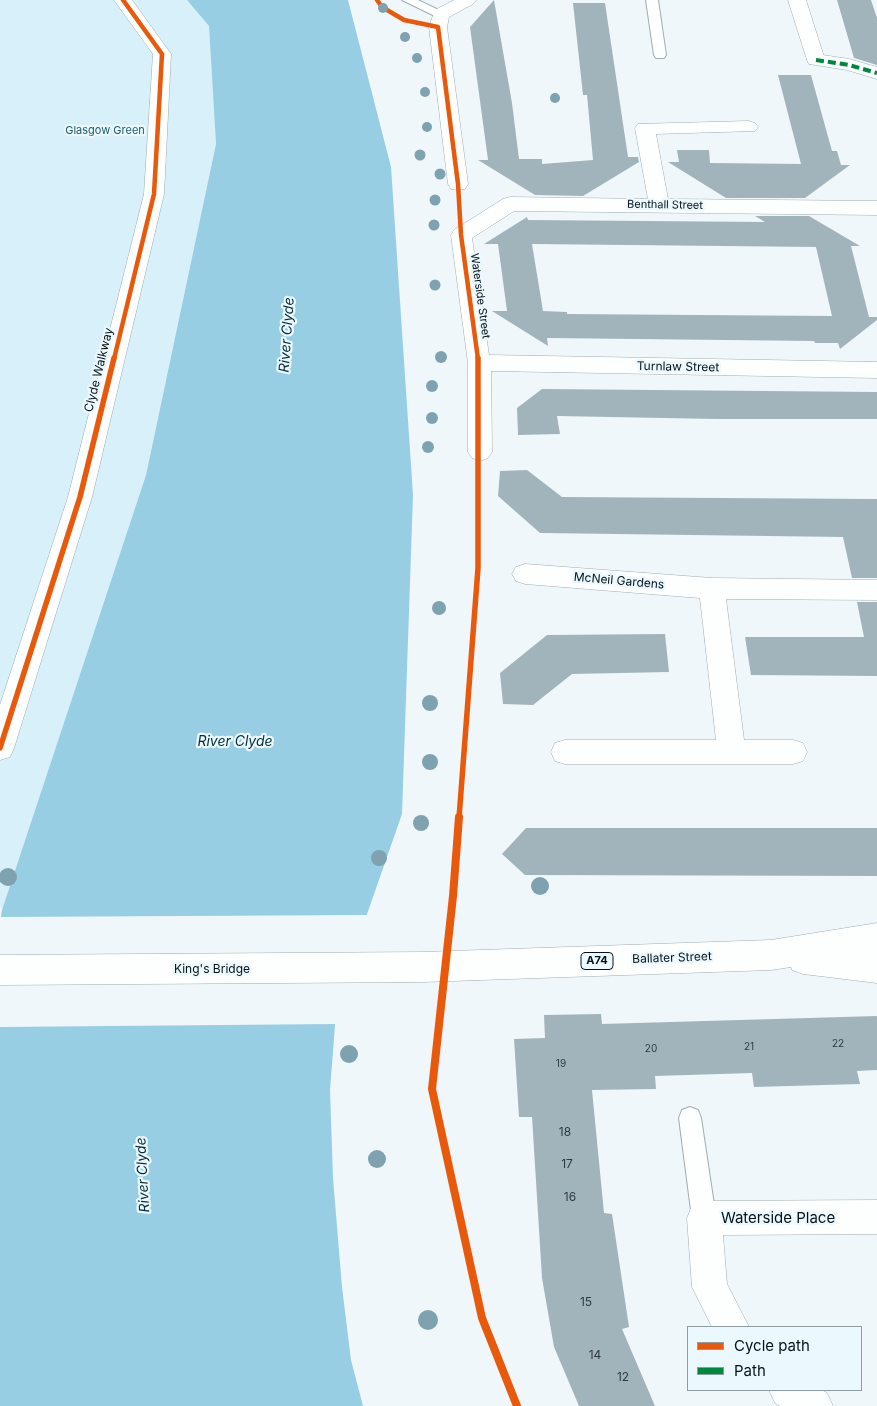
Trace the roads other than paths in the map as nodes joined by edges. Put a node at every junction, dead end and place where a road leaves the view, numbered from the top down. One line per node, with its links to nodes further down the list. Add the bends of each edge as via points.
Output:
1 (123, 0): 20 (street, Clyde Walkway, via 162,54 154,194 80,497)
2 (408, 0): 6 (lane)
3 (467, 0): 6 (street)
4 (652, 0): 7 (lane)
5 (797, 0): 8 (street, via 816,60)
6 (441, 14): 10 (street, via 438,27)
7 (660, 55)
8 (877, 73)
9 (748, 127): 11 (street, via 646,128)
10 (458, 184)
11 (658, 205): 12 (street, Benthall Street); 13 (street, Benthall Street, via 510,204)
12 (877, 208)
13 (461, 236): 14 (street, Waterside Street)
14 (479, 363): 15 (street, Turnlaw Street); 16 (street, Waterside Street)
15 (877, 370)
16 (480, 452)
17 (525, 574): 18 (street, McNeil Gardens)
18 (712, 588): 19 (street, McNeil Gardens); 22 (street)
19 (877, 590)
20 (0, 748)
21 (565, 752): 22 (street)
22 (732, 752): 23 (street)
23 (793, 752)
24 (877, 938): 25 (street, Ballater Street / A74)
25 (771, 955): 26 (street, Ballater Street / A74); 27 (street, Ballater Street / A74)
26 (423, 967): 28 (street, King's Bridge)
27 (877, 968)
28 (0, 970)
29 (690, 1118): 31 (lane)
30 (877, 1217): 31 (street, Waterside Place)
31 (704, 1218): 32 (street, Waterside Place, via 710,1287)
32 (730, 1326)
33 (790, 1391): 34 (street)
34 (814, 1406)

